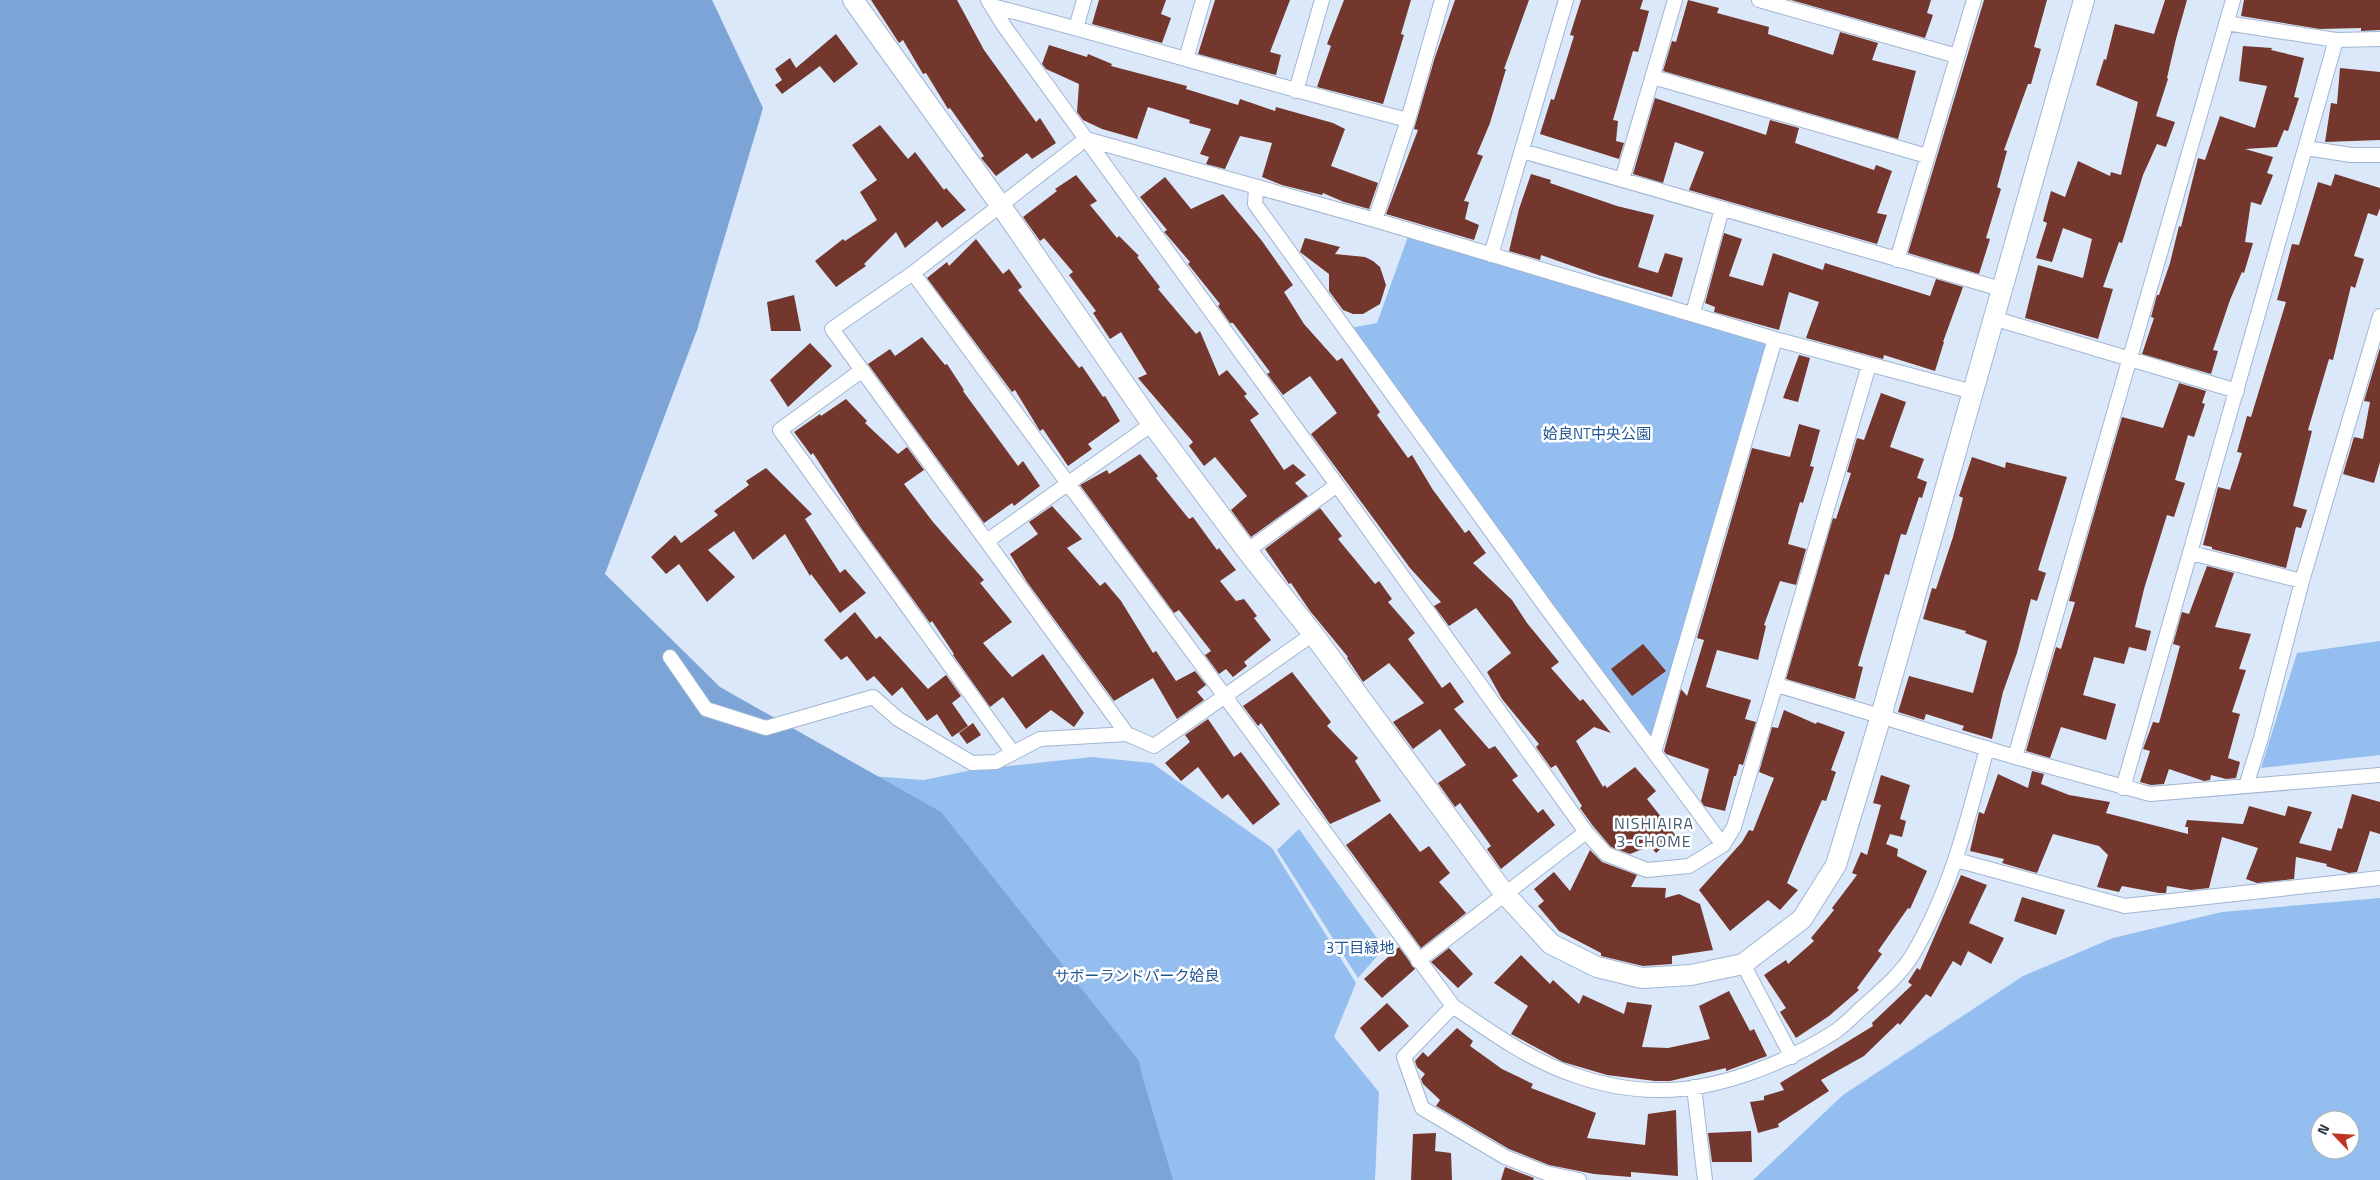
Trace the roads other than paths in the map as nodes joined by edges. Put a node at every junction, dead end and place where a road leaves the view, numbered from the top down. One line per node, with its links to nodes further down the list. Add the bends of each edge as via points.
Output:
1 (852, 0): 29 (street)
2 (1084, 0): 14 (street)
3 (1203, 0): 18 (street)
4 (1322, 0): 20 (street)
5 (1442, 0): 21 (street)
6 (1566, 0): 24 (street)
7 (1675, 0): 19 (street)
8 (1759, 0): 17 (street)
9 (1974, 0): 17 (street)
10 (2084, 0): 35 (street)
11 (2232, 0): 13 (street)
12 (990, 3): 14 (street); 22 (street)
13 (2226, 23): 16 (street); 40 (street)
14 (1076, 28): 18 (street)
15 (2380, 39): 16 (street)
16 (2336, 40): 23 (street)
17 (1958, 56): 26 (street)
18 (1186, 59): 20 (street)
19 (1653, 78): 26 (street); 27 (street)
20 (1296, 91): 21 (street)
21 (1408, 120): 31 (street)
22 (1086, 139): 28 (street); 29 (street); 47 (street)
23 (2306, 148): 25 (street, via 2351,156); 43 (street)
24 (1522, 151): 27 (street); 32 (street)
25 (2380, 155)
26 (1927, 156): 33 (street)
27 (1622, 180): 30 (street)
28 (1256, 188): 31 (street); 59 (street, via 1255,204)
29 (1001, 206): 34 (street); 45 (street)
30 (1722, 210): 33 (street); 36 (street)
31 (1375, 220): 32 (street)
32 (1492, 255): 36 (street)
33 (1897, 260): 35 (street)
34 (913, 272): 42 (street, via 832,329); 46 (street)
35 (2001, 289): 38 (street)
36 (1693, 313): 39 (street)
37 (2380, 316): 51 (street)
38 (1993, 318): 40 (street); 44 (street)
39 (1775, 339): 41 (street); 59 (street)
40 (2128, 360): 43 (street); 61 (street)
41 (1869, 365): 44 (street); 54 (street)
42 (861, 371): 48 (street); 60 (street, via 780,430)
43 (2237, 391): 50 (street)
44 (1973, 392): 56 (street)
45 (1152, 424): 46 (street); 49 (street)
46 (1067, 484): 48 (street); 55 (street)
47 (1337, 485): 49 (street); 65 (street)
48 (987, 541): 57 (street)
49 (1247, 551): 52 (street)
50 (2191, 553): 51 (street); 64 (street)
51 (2302, 581): 63 (street)
52 (1313, 634): 55 (street); 69 (street)
53 (670, 657): 60 (street, via 706,709 766,728 873,697 898,719 972,763 996,762)
54 (1777, 685): 56 (street); 66 (street, via 1734,827)
55 (1225, 698): 57 (street, via 1154,746); 70 (street)
56 (1881, 716): 58 (street); 71 (street, via 1836,865 1802,919)
57 (1127, 734): 60 (street, via 1040,740)
58 (1987, 748): 61 (street); 67 (street)
59 (1654, 752): 66 (street)
60 (1013, 753)
61 (2015, 757): 64 (street)
62 (2380, 775): 63 (street)
63 (2246, 786): 64 (street, via 2150,794)
64 (2124, 788)
65 (1586, 832): 66 (street, via 1606,854 1647,870 1689,866); 69 (street)
66 (1723, 846)
67 (1956, 860): 68 (street, via 2125,906); 73 (street, via 1912,955 1881,992 1837,1030)
68 (2380, 878)
69 (1504, 893): 70 (street); 71 (street, via 1550,944 1597,967 1642,978 1691,975)
70 (1418, 961): 72 (street)
71 (1743, 964): 73 (street)
72 (1453, 1006): 74 (street, via 1533,1059 1578,1077 1655,1090); 75 (street, via 1404,1057 1422,1108 1505,1157 1546,1173)
73 (1792, 1057): 74 (street, via 1741,1076)
74 (1694, 1087): 76 (street)
75 (1579, 1180)
76 (1705, 1180)

